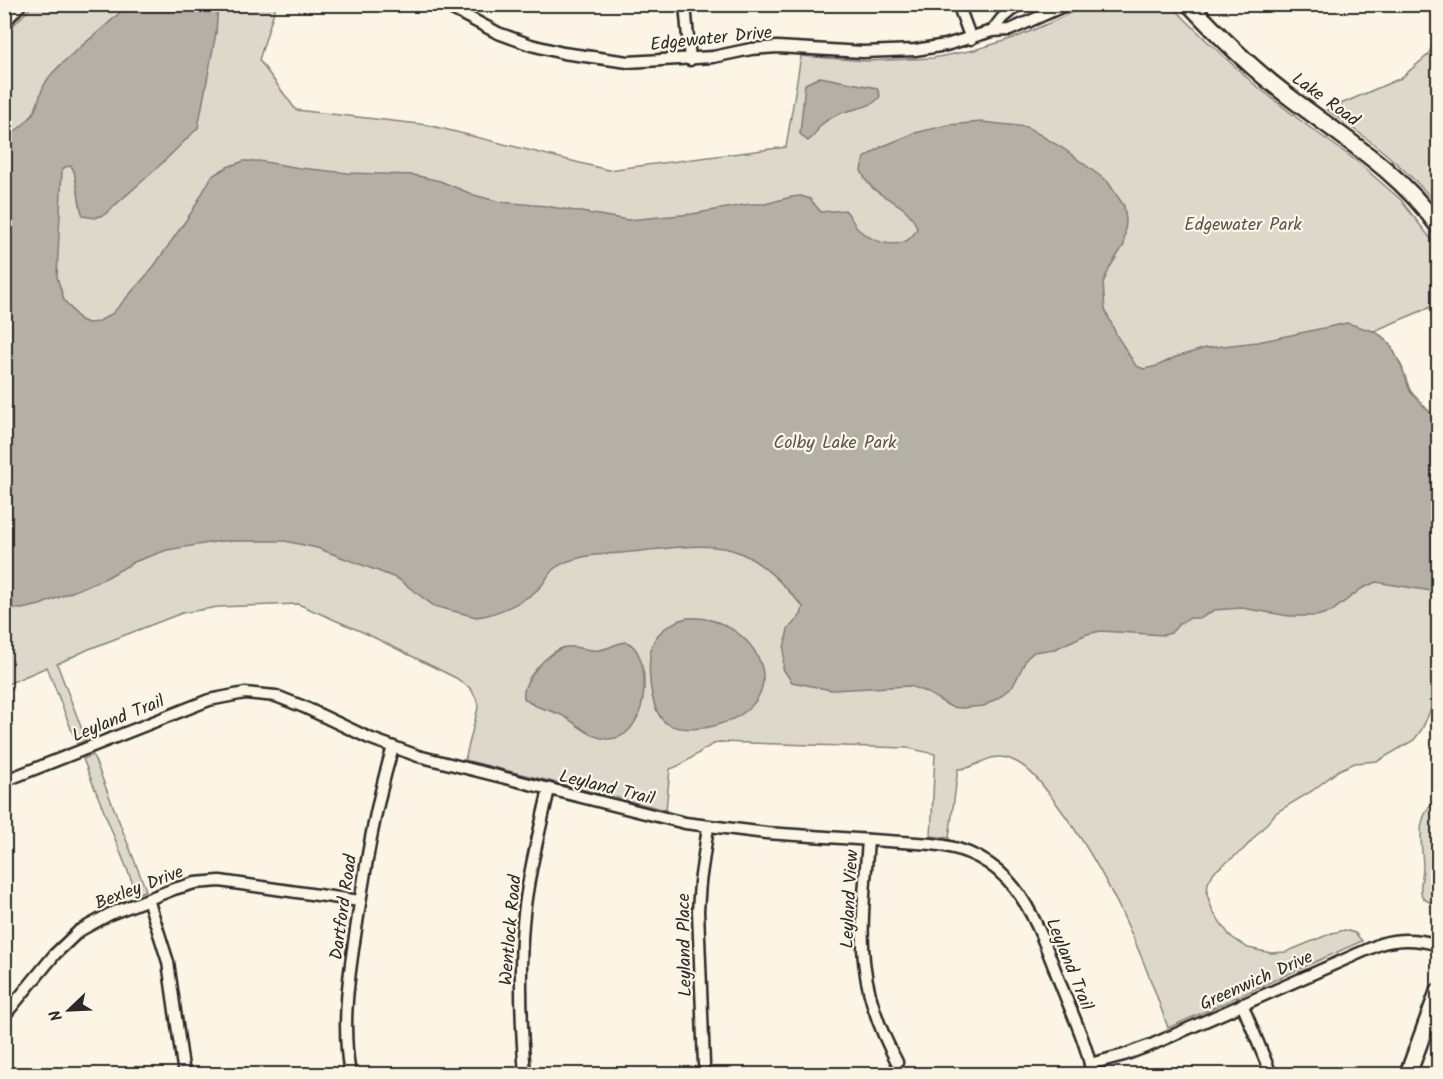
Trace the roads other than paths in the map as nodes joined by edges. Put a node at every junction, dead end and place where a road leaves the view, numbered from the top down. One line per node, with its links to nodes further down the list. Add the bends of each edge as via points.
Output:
1 (21, 4): 8 (street)
2 (443, 4): 11 (street, Edgewater Drive, via 498,33 562,53 628,62)
3 (685, 4): 11 (street)
4 (958, 4): 10 (street)
5 (1019, 4): 9 (street, Edgewater Drive)
6 (1068, 4): 9 (street, Edgewater Drive, via 1010,30)
7 (1189, 4): 12 (street, Lake Road, via 1268,81 1384,166)
8 (4, 23)
9 (992, 32): 10 (street, Edgewater Drive)
10 (971, 39): 11 (street, Edgewater Drive, via 899,51 777,46)
11 (690, 60)
12 (1438, 226)
13 (393, 747): 14 (street, Leyland Trail, via 286,699 240,693 210,700); 15 (street, Leyland Trail); 19 (street, Dartford Road, via 374,817)
14 (4, 781)
15 (549, 789): 16 (street, Leyland Trail); 29 (street, Wentlock Road, via 523,923 520,999)
16 (708, 827): 17 (street, Leyland Trail); 25 (street, Leyland Place, via 698,911)
17 (868, 840): 24 (street, Leyland View, via 861,937 864,973 874,1012); 26 (street, Leyland Trail, via 952,847 985,860 1011,882 1032,914 1079,1029)
18 (147, 899): 19 (street, Bexley Drive, via 189,884 214,881); 23 (street, Bexley Drive, via 100,918 74,935); 27 (street, via 168,962)
19 (360, 901): 28 (street, Dartford Road, via 346,1002)
20 (1438, 945): 22 (street, Greenwich Drive, via 1413,940 1387,942)
21 (1438, 992): 31 (street)
22 (1242, 1004): 26 (street, Greenwich Drive); 30 (street)
23 (4, 1016)
24 (897, 1062)
25 (704, 1064)
26 (1091, 1069)
27 (184, 1074)
28 (350, 1074)
29 (525, 1074)
30 (1271, 1074)
31 (1408, 1074)

